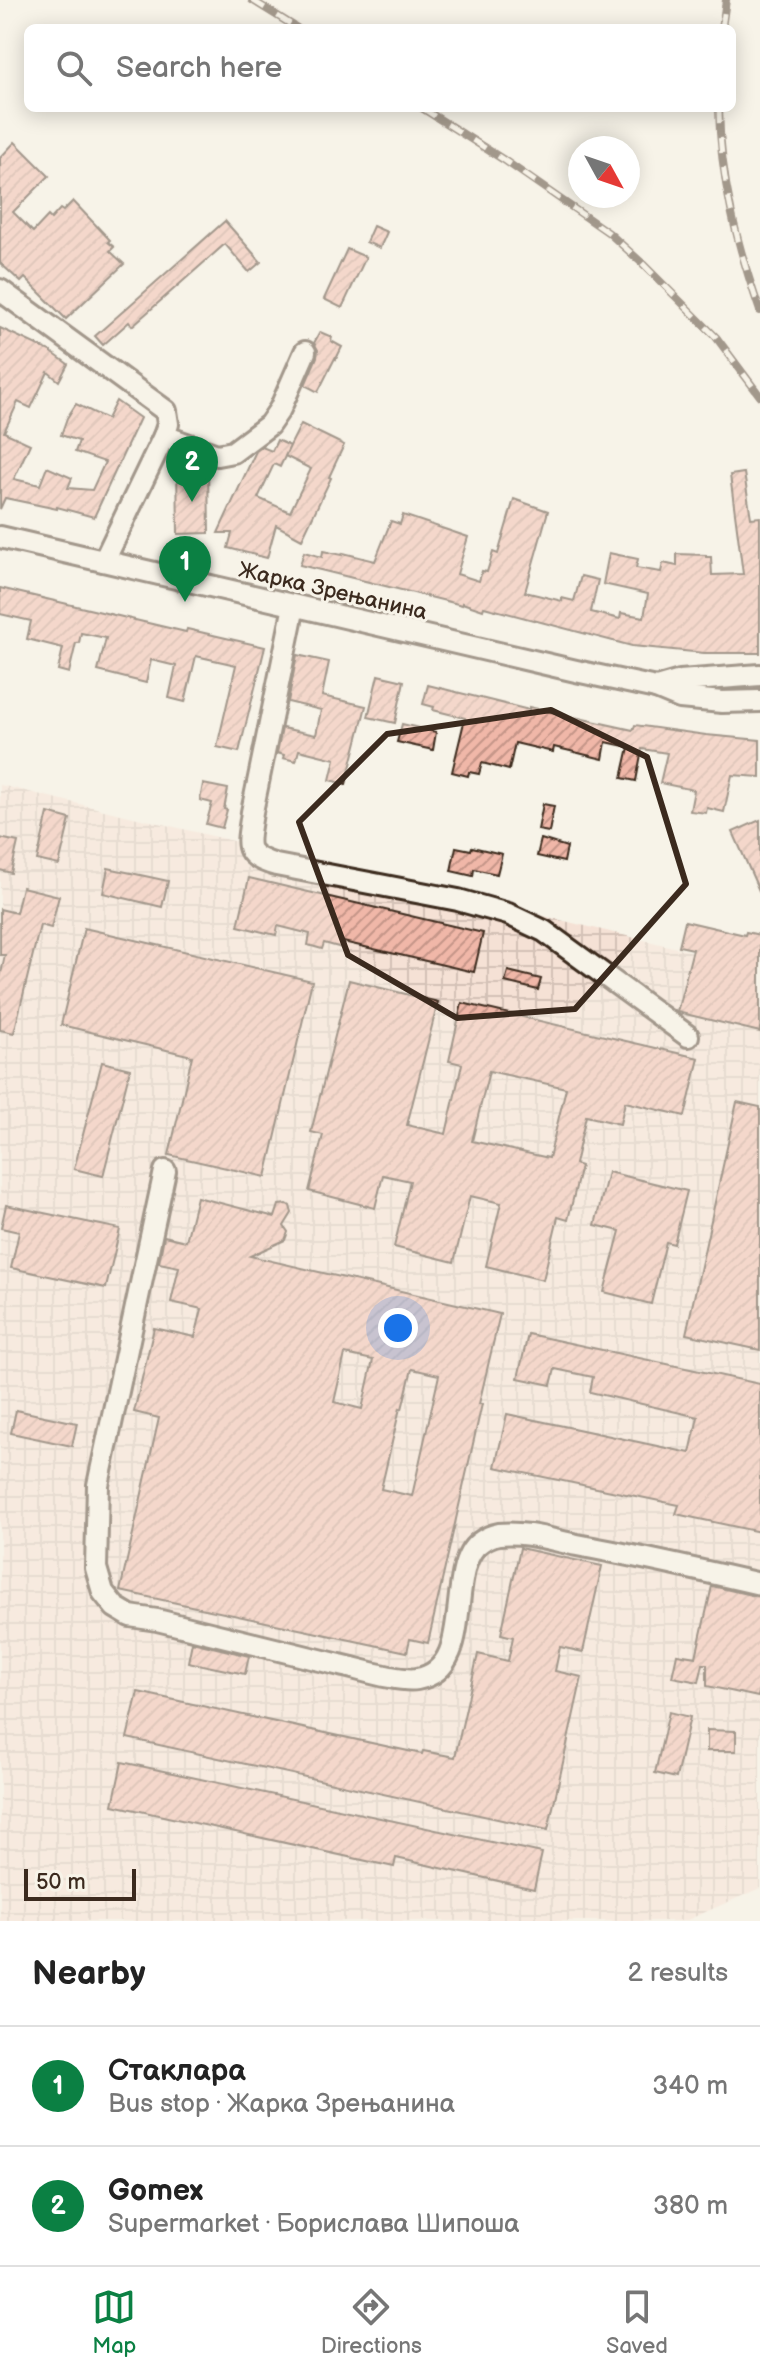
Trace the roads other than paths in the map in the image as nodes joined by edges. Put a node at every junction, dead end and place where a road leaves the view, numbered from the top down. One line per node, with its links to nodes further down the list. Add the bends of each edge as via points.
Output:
1 (0, 290): 3 (street, via 166,411)
2 (305, 352): 3 (street, via 269,425 233,452 217,455)
3 (164, 436): 5 (street)
4 (0, 537): 5 (street, Жарка Зрењанина)
5 (104, 561): 6 (street, Жарка Зрењанина)
6 (294, 606): 8 (street, Жарка Зрењанина); 10 (street, via 249,850 276,865 508,914 544,931)
7 (760, 675): 8 (street, Жарка Зрењанина)
8 (656, 688): 9 (street, Жарка Зрењанина, via 680,698)
9 (760, 701)
10 (688, 1036)
11 (165, 1171): 12 (street, via 98,1485 96,1568 103,1592 115,1607 130,1616 418,1679 445,1661 470,1552 497,1534 640,1556)
12 (760, 1584)

